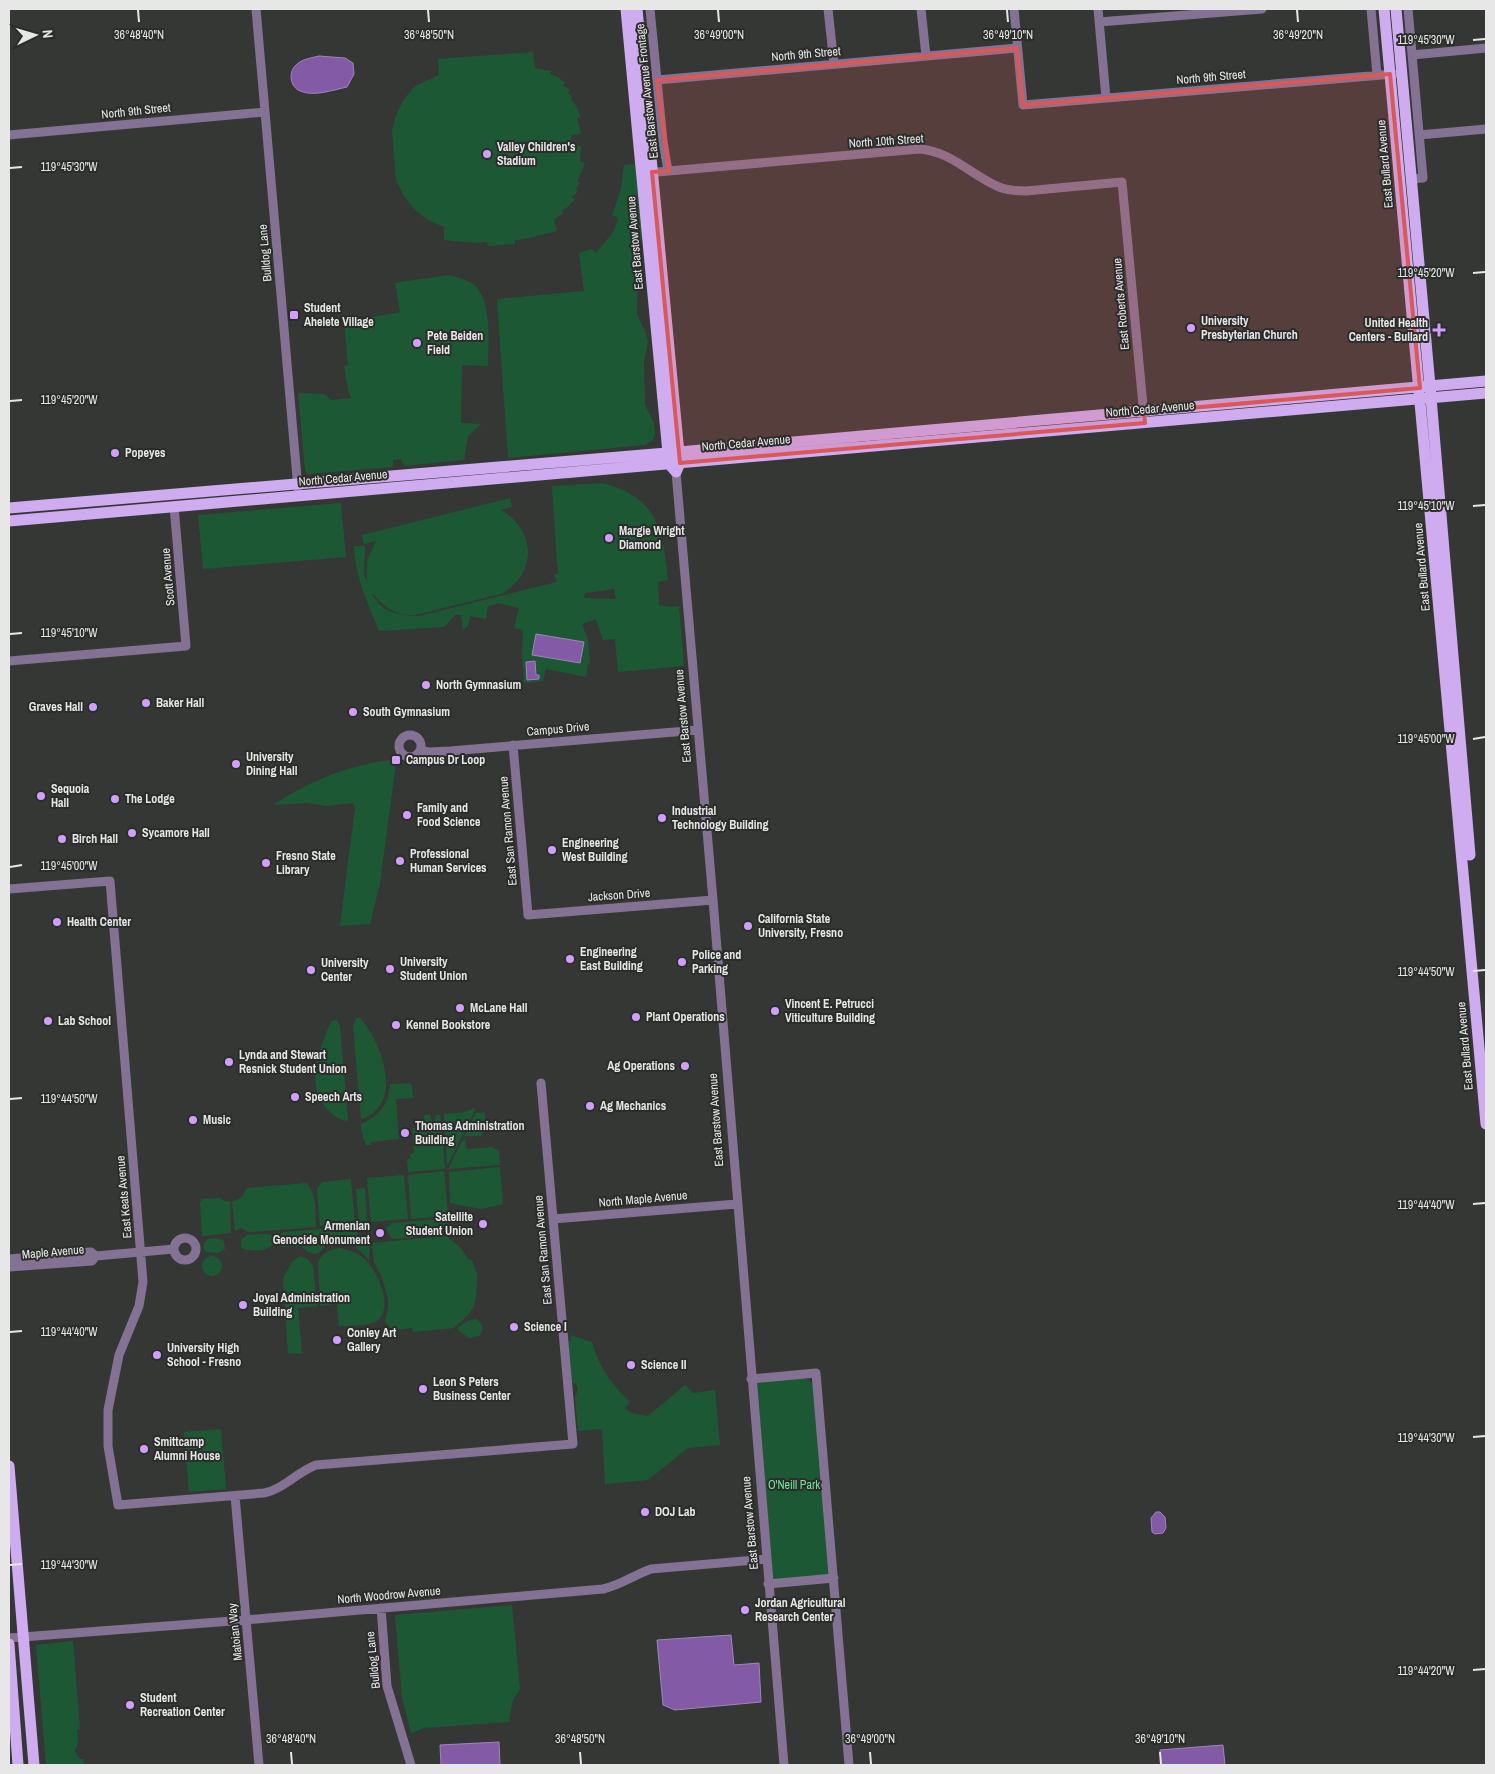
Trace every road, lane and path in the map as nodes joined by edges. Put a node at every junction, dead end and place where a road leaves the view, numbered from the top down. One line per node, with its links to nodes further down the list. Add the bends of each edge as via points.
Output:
1 (256, 9): 24 (street, Bulldog Lane)
2 (626, 9): 29 (main road, East Barstow Avenue)
3 (637, 9): 29 (main road, East Barstow Avenue)
4 (650, 9): 22 (street, East Barstow Avenue Frontage)
5 (828, 9): 19 (street)
6 (922, 9): 18 (street)
7 (1014, 9): 15 (street)
8 (1098, 9): 14 (street)
9 (1262, 9): 14 (street)
10 (1371, 9): 21 (street)
11 (1384, 9): 20 (main road, East Bullard Avenue)
12 (1396, 9): 20 (main road, East Bullard Avenue)
13 (1408, 9): 17 (street)
14 (1099, 22): 23 (street)
15 (1018, 48): 18 (street, North 9th Street); 23 (street, North 9th Street, via 1022,105)
16 (1486, 48): 17 (street)
17 (1412, 55): 27 (street)
18 (926, 56): 19 (street, North 9th Street)
19 (834, 64): 22 (street, North 9th Street)
20 (1396, 74): 21 (street, North 9th Street); 30 (main road, East Bullard Avenue); 33 (main road, East Bullard Avenue)
21 (1377, 75): 23 (street, North 9th Street)
22 (657, 80): 28 (street, East Barstow Avenue Frontage)
23 (1106, 98)
24 (265, 112): 26 (street, North 9th Street); 39 (street, Bulldog Lane)
25 (1486, 129): 27 (street)
26 (9, 135)
27 (1420, 135): 30 (street, via 1423,178)
28 (668, 171): 29 (street, North 10th Street); 31 (street, North 10th Street, via 930,150 948,156 1000,188 1011,190)
29 (647, 173): 38 (main road, East Barstow Avenue)
30 (1411, 179): 33 (main road, East Bullard Avenue)
31 (1122, 182): 35 (street, East Roberts Avenue)
32 (1486, 381): 33 (main road, North Cedar Avenue)
33 (1425, 393): 34 (main road, North Cedar Avenue); 35 (main road, North Cedar Avenue); 54 (main road, East Bullard Avenue); 56 (main road, East Bullard Avenue)
34 (1486, 393)
35 (1144, 418): 36 (main road, North Cedar Avenue); 37 (main road, North Cedar Avenue)
36 (1021, 422): 37 (main road, via 1015,428 964,433); 38 (main road, North Cedar Avenue)
37 (935, 441): 38 (main road, North Cedar Avenue)
38 (674, 461): 39 (main road, North Cedar Avenue); 40 (main road, North Cedar Avenue); 48 (street, East Barstow Avenue)
39 (298, 484): 40 (street, Bulldog Lane); 41 (main road, North Cedar Avenue)
40 (299, 496): 43 (main road, North Cedar Avenue)
41 (107, 500): 42 (main road, North Cedar Avenue); 45 (main road, via 100,507 86,509)
42 (75, 503): 44 (main road, North Cedar Avenue); 46 (main road, via 70,509 37,513)
43 (174, 506): 45 (main road, North Cedar Avenue); 47 (street, Scott Avenue, via 186,646)
44 (9, 508)
45 (83, 514): 46 (main road, North Cedar Avenue)
46 (11, 521)
47 (9, 661)
48 (698, 730): 49 (street, Campus Drive); 52 (street, East Barstow Avenue)
49 (513, 745): 50 (street, Campus Drive); 53 (street, East San Ramon Avenue)
50 (421, 750)
51 (9, 889): 60 (street, East Keats Avenue, via 110,881)
52 (713, 900): 53 (street, Jackson Drive); 57 (street, East Barstow Avenue)
53 (528, 914)
54 (1486, 1051)
55 (541, 1083): 58 (street, East San Ramon Avenue)
56 (1486, 1124)
57 (737, 1204): 58 (street, North Maple Avenue); 64 (street, East Barstow Avenue)
58 (552, 1219): 66 (street, East San Ramon Avenue, via 573,1444 316,1466 302,1471 270,1492)
59 (174, 1249): 60 (street, Maple Avenue)
60 (141, 1253): 61 (street, Maple Avenue); 66 (street, East Keats Avenue, via 142,1296 119,1355 108,1410 108,1446 118,1505)
61 (96, 1256): 62 (street, Maple Avenue, via 91,1252); 63 (street, Maple Avenue, via 92,1261)
62 (9, 1259)
63 (9, 1268)
64 (751, 1379): 67 (street, East Barstow Avenue); 68 (street, via 816,1373)
65 (9, 1466): 72 (main road)
66 (236, 1496): 71 (street, Matoian Way)
67 (766, 1559): 69 (street, East Barstow Avenue); 70 (street, North Woodrow Avenue, via 651,1569 603,1589)
68 (834, 1578): 69 (street); 80 (street)
69 (768, 1584): 79 (street, East Barstow Avenue)
70 (381, 1608): 71 (street, North Woodrow Avenue); 78 (street, Bulldog Lane, via 387,1686)
71 (245, 1620): 72 (street, North Woodrow Avenue); 77 (street, Matoian Way)
72 (23, 1637): 73 (street, North Woodrow Avenue); 76 (main road)
73 (9, 1638)
74 (9, 1644): 75 (main road)
75 (18, 1765)
76 (34, 1765)
77 (259, 1765)
78 (411, 1765)
79 (784, 1765)
80 (849, 1765)

